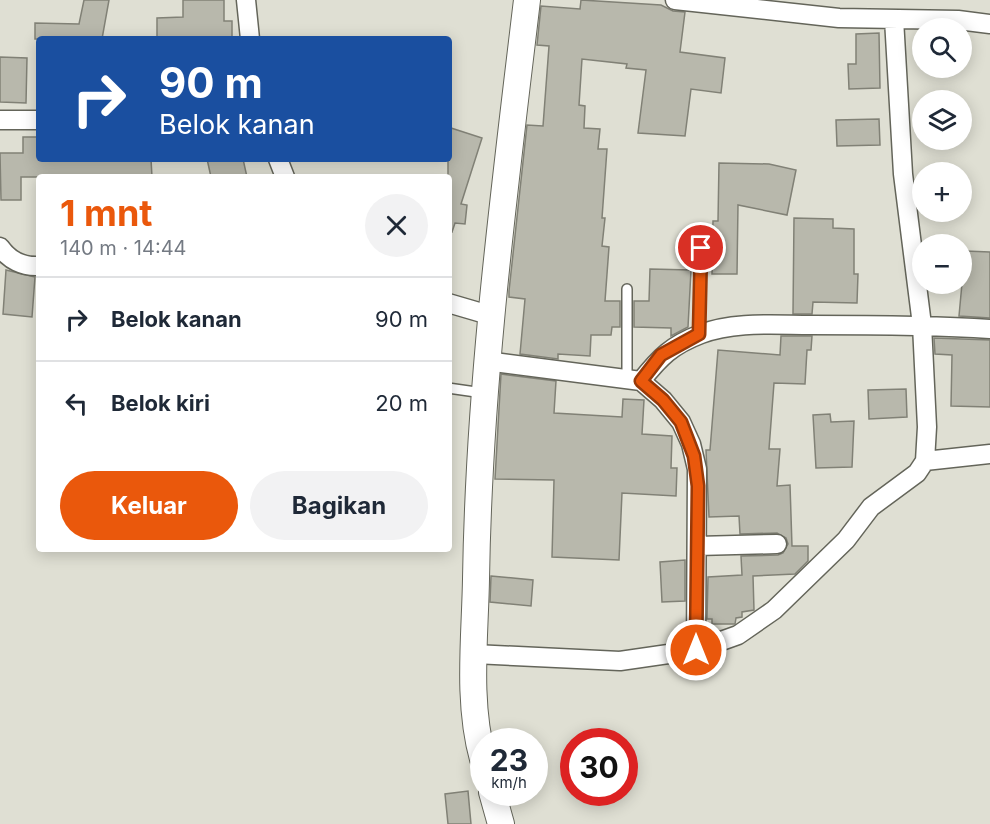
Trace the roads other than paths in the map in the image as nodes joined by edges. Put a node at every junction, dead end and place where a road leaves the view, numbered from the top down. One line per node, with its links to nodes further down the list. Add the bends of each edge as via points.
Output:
1 (246, 0): 6 (street)
2 (527, 0): 14 (main road)
3 (675, 0): 4 (street, via 839,18)
4 (894, 19): 5 (street); 15 (street, via 903,174)
5 (990, 24)
6 (250, 36)
7 (0, 120): 8 (street)
8 (36, 120)
9 (0, 247): 11 (street, via 14,260)
10 (701, 248): 17 (lane)
11 (36, 266)
12 (627, 290): 19 (lane)
13 (452, 304): 14 (street)
14 (489, 315): 18 (main road)
15 (922, 325): 16 (street); 17 (street, via 769,325); 23 (street)
16 (990, 329)
17 (699, 334): 19 (street, via 661,355)
18 (486, 362): 19 (street); 21 (main road)
19 (634, 381): 25 (street, via 663,400 681,422 691,444 697,469)
20 (452, 389): 21 (lane)
21 (483, 393): 27 (main road)
22 (990, 454): 23 (street)
23 (925, 461): 26 (street, via 917,472 871,507 846,540 774,610 738,635)
24 (777, 543): 25 (street)
25 (697, 546): 26 (street)
26 (696, 650): 27 (street, via 620,661)
27 (474, 654): 28 (main road)
28 (479, 728)
29 (496, 806): 30 (main road)
30 (501, 824)

